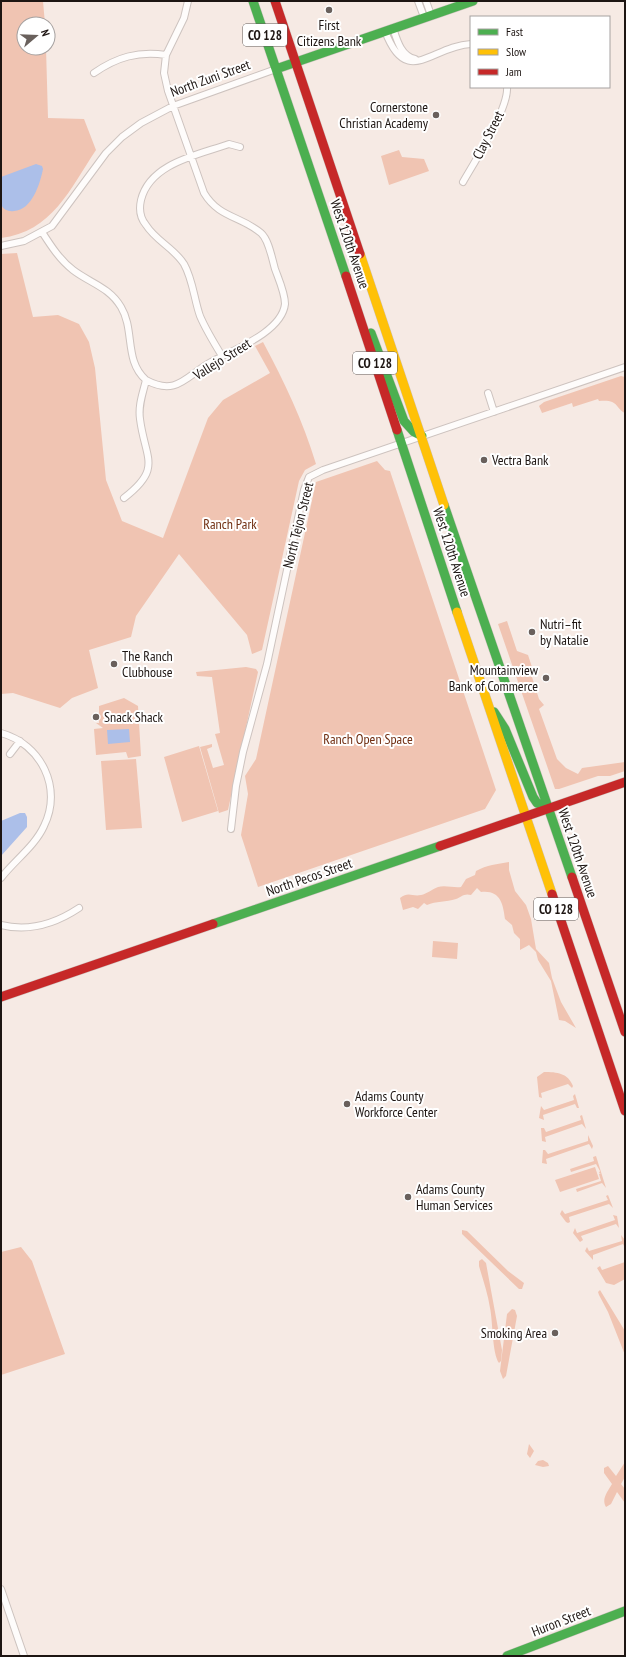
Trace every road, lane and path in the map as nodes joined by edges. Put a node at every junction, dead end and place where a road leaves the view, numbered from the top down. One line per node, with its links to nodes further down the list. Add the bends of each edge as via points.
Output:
1 (188, 1): 10 (street, via 184,18)
2 (253, 1): 12 (main road, West 120th Avenue / CO 128)
3 (275, 1): 11 (main road, West 120th Avenue / CO 128)
4 (418, 1): 7 (street)
5 (426, 1): 7 (street)
6 (473, 1): 7 (main road, North Zuni Street)
7 (428, 16): 8 (main road, North Zuni Street)
8 (389, 30): 9 (street, via 405,54 418,60); 11 (main road, North Zuni Street)
9 (470, 44)
10 (166, 55): 13 (street, via 128,55); 15 (street, via 164,73)
11 (296, 62): 12 (main road, North Zuni Street); 27 (main road, West 120th Avenue / CO 128)
12 (276, 69): 15 (street, North Zuni Street); 21 (main road, West 120th Avenue / CO 128)
13 (94, 73)
14 (507, 88): 18 (street, Clay Street, via 508,93 501,111)
15 (173, 106): 17 (street); 19 (street, North Zuni Street, via 141,123 114,145 99,161 52,226)
16 (240, 147): 17 (street, via 229,144)
17 (191, 157): 22 (street, via 163,169 149,182 142,194 140,210 149,230 177,255 185,266 201,318); 22 (street, Vallejo Street, via 209,201 221,212 264,236 284,297 284,307 274,327)
18 (464, 182)
19 (42, 232): 20 (street, North Zuni Street, via 24,241); 24 (street, via 72,269 105,289 116,299 126,318 134,365)
20 (1, 246)
21 (355, 303): 27 (main road, via 375,341 404,421 414,432); 28 (main road, West 120th Avenue / CO 128)
22 (222, 356): 24 (street, Vallejo Street, via 178,384 164,386)
23 (625, 367): 26 (street, North Tejon Street)
24 (146, 380): 29 (street, via 139,412 149,455 148,472 142,483)
25 (488, 393): 26 (street)
26 (494, 412): 27 (street, North Tejon Street)
27 (422, 436): 28 (street, North Tejon Street); 35 (main road, West 120th Avenue / CO 128)
28 (402, 443): 30 (main road, West 120th Avenue / CO 128); 37 (street, North Tejon Street, via 322,470 312,474 307,480 267,664 243,752)
29 (124, 498)
30 (485, 698): 35 (main road, via 505,729 533,796 537,803); 36 (main road, West 120th Avenue / CO 128)
31 (1, 733): 32 (street)
32 (20, 741): 33 (street); 38 (street, via 34,753 45,768 49,782 48,816 44,826)
33 (10, 754)
34 (625, 782): 35 (main road, North Pecos Street)
35 (547, 807): 36 (main road, North Pecos Street); 42 (main road, West 120th Avenue / CO 128)
36 (525, 817): 41 (main road, North Pecos Street); 43 (main road, West 120th Avenue / CO 128)
37 (230, 829)
38 (1, 878)
39 (79, 908): 40 (street, via 60,920 36,927)
40 (1, 925)
41 (1, 997)
42 (625, 1032)
43 (625, 1110)
44 (1, 1589): 46 (street)
45 (625, 1611): 47 (main road, Huron Street)
46 (24, 1656)
47 (507, 1656)

